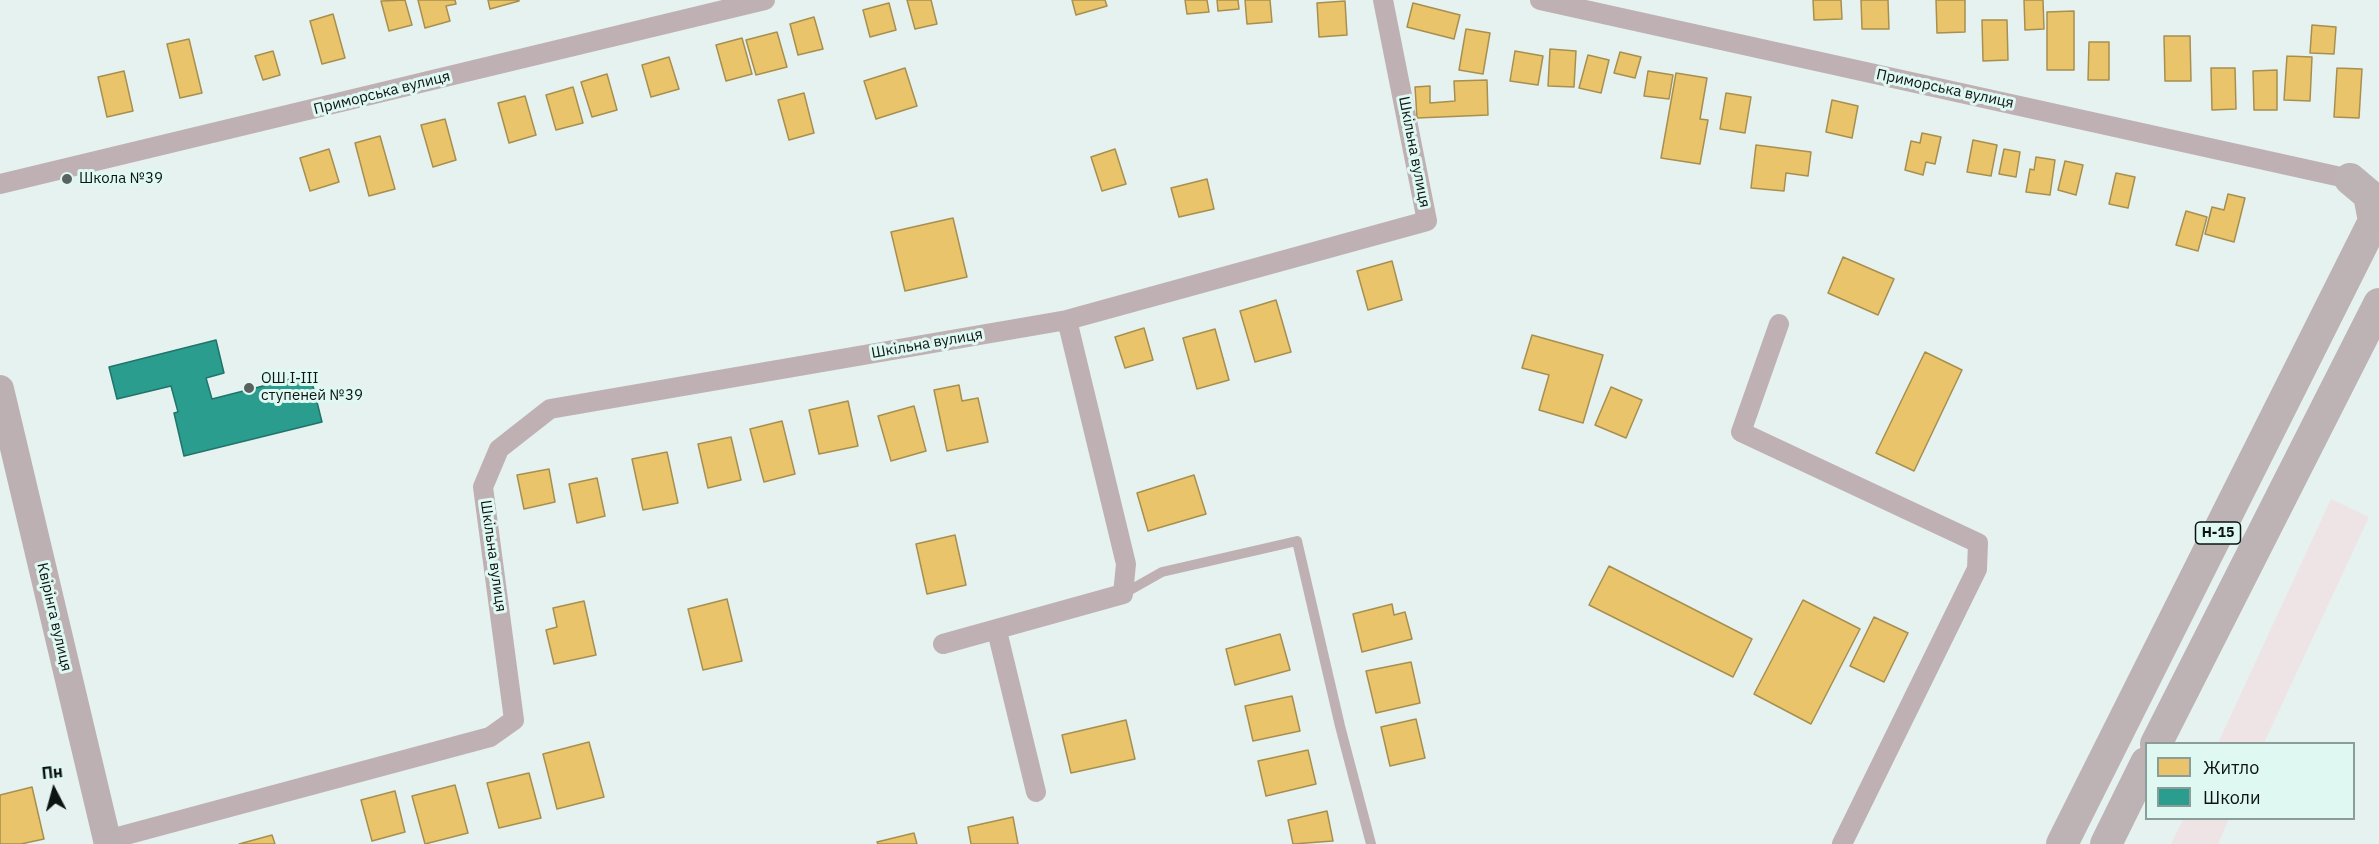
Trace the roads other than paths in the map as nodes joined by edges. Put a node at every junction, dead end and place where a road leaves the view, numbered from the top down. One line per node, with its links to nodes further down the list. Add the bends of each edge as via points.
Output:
1 (765, 0): 5 (street, Приморська вулиця)
2 (1383, 0): 8 (street, Шкільна вулиця, via 1427,221)
3 (1540, 0): 4 (street, Приморська вулиця)
4 (2369, 181): 6 (main road)
5 (0, 184)
6 (2376, 216): 20 (main road, Н-15)
7 (2379, 304): 14 (main road, Н-15)
8 (1067, 320): 11 (street, via 1126,564); 17 (street, Шкільна вулиця, via 550,409 499,449 483,488 514,720 490,737)
9 (1779, 324): 19 (street, via 1741,432 1978,543 1977,569)
10 (0, 389): 17 (street, Квірінга вулиця)
11 (1123, 594): 12 (street); 18 (lane, via 1162,572 1297,541)
12 (997, 631): 13 (street); 16 (street)
13 (943, 644)
14 (2158, 742)
15 (2145, 765): 21 (main road)
16 (1036, 792)
17 (107, 842)
18 (1371, 844)
19 (1842, 844)
20 (2062, 844)
21 (2106, 844)

